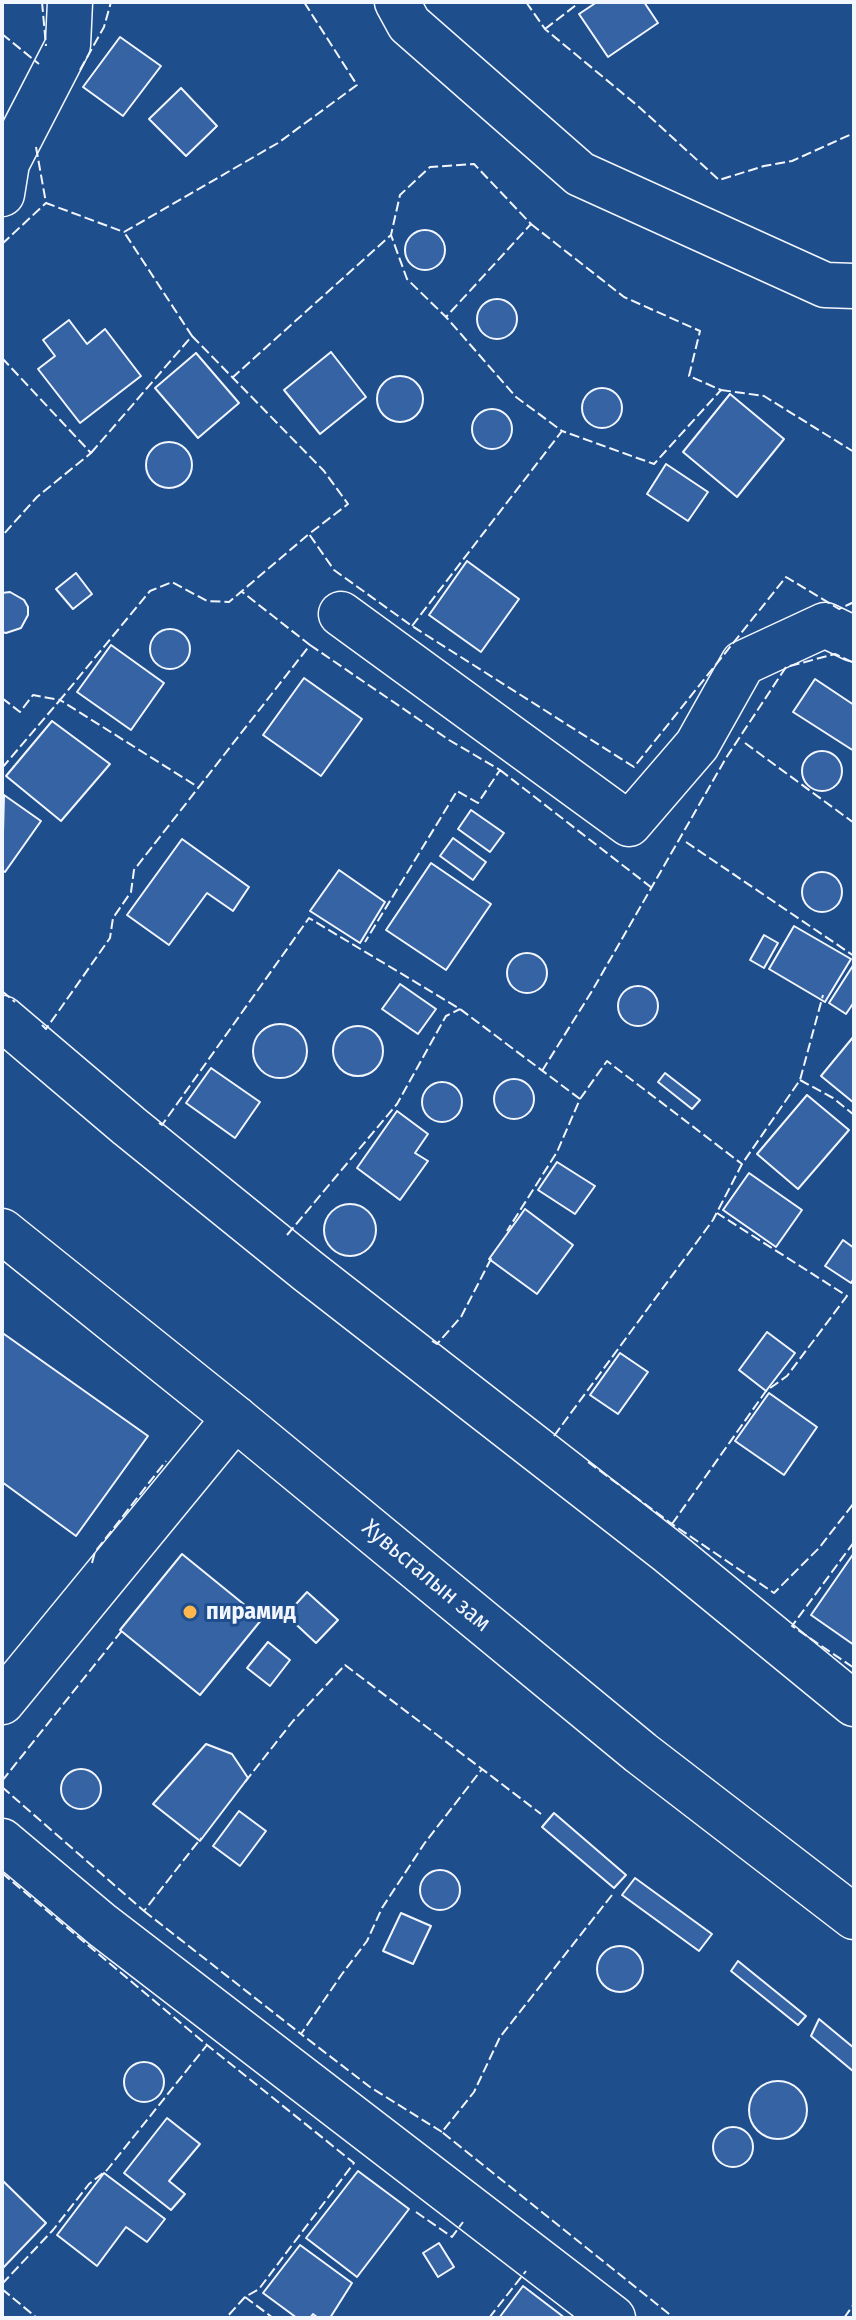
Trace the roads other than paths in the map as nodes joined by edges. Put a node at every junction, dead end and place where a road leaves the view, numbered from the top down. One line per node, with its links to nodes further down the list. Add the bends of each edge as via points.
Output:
1 (70, 2): 3 (street, via 68,45 7,163)
2 (397, 2): 4 (street, via 409,24 580,174 825,285)
3 (2, 194)
4 (854, 286)
5 (341, 614): 6 (street, via 629,824 697,745 743,663 825,625)
6 (854, 639)
7 (2, 1018): 11 (street, via 296,1262 670,1553)
8 (2, 1231): 9 (street, Хувьсгалын зам)
9 (235, 1418): 10 (street); 13 (street, Хувьсгалын зам, via 641,1753)
10 (2, 1702)
11 (854, 1704)
12 (2, 1841): 15 (street, via 102,1925)
13 (843, 1908): 14 (street)
14 (854, 1942)
15 (613, 2318)

